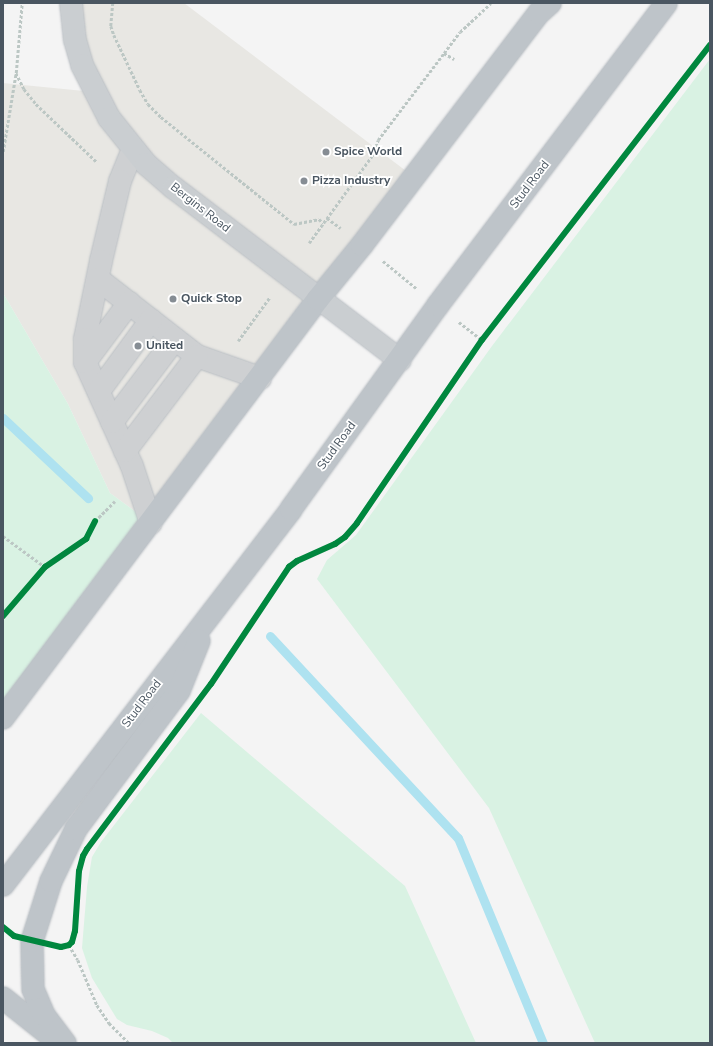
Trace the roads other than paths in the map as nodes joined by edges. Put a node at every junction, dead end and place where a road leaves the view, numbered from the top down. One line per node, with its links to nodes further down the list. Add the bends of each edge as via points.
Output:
1 (71, 3): 4 (main road, Bergins Road, via 75,40 82,66 109,118)
2 (550, 3): 6 (highway, via 539,13)
3 (666, 3): 11 (highway, Stud Road, via 438,305)
4 (133, 149): 5 (lane, via 120,181); 6 (main road, Bergins Road, via 161,178)
5 (98, 279): 7 (lane); 12 (lane, via 85,340)
6 (318, 299): 11 (main road, Bergins Road); 13 (highway)
7 (129, 303): 8 (lane); 12 (lane)
8 (151, 320): 9 (lane); 14 (lane)
9 (175, 339): 10 (lane); 15 (lane)
10 (198, 356): 13 (lane); 16 (lane)
11 (400, 360): 18 (highway, Stud Road, via 292,509)
12 (85, 362): 14 (lane)
13 (260, 378): 17 (highway)
14 (99, 391): 15 (lane)
15 (112, 422): 16 (lane)
16 (125, 451): 17 (lane)
17 (151, 523): 19 (highway)
18 (209, 616): 20 (highway, Stud Road); 23 (highway, via 179,691 76,829 51,881 32,941 33,989 44,1015)
19 (3, 718)
20 (3, 885)
21 (3, 998): 22 (highway)
22 (60, 1043)
23 (65, 1043)

